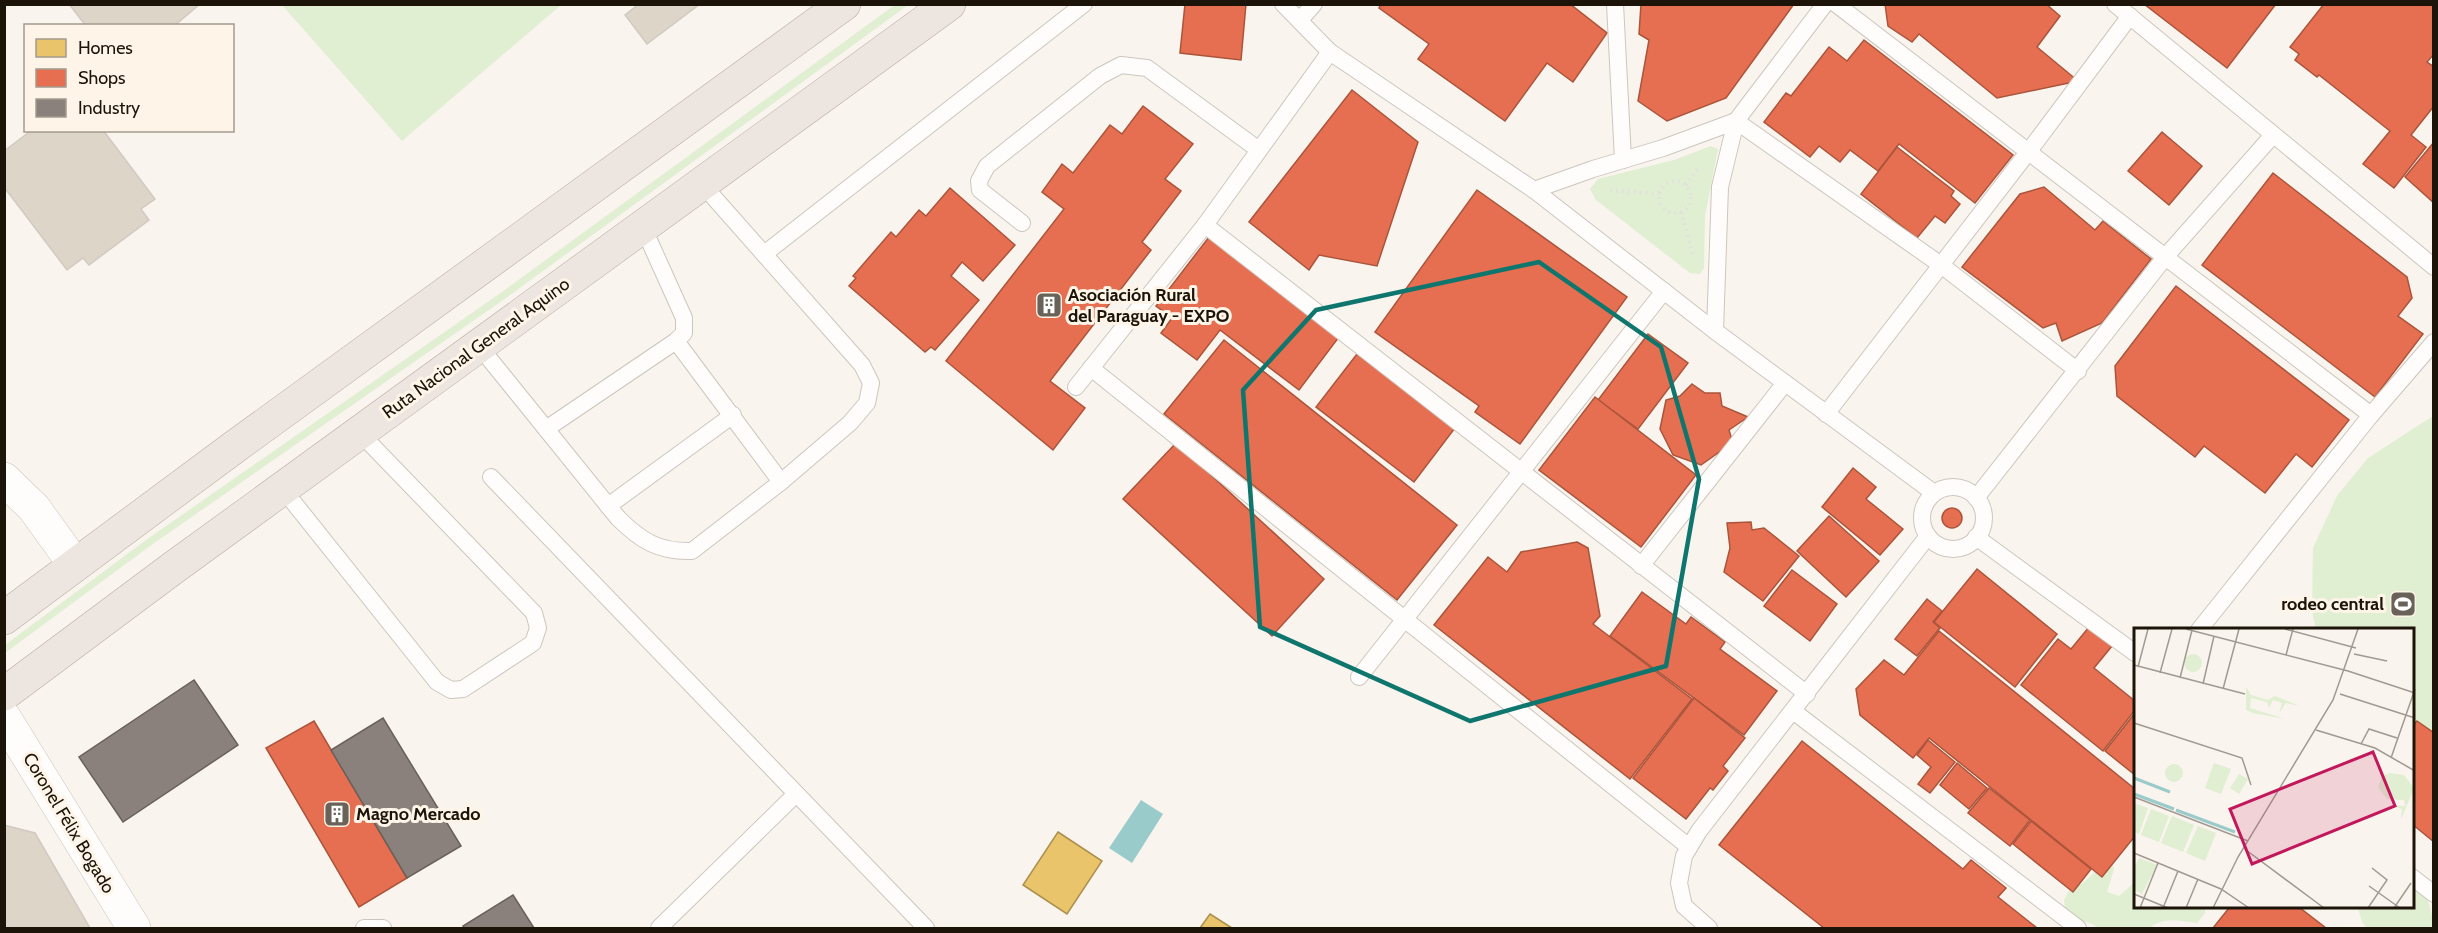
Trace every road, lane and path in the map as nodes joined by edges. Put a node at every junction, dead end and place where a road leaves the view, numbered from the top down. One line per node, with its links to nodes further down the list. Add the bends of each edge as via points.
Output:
1 (844, 4): 55 (highway)
2 (949, 4): 18 (highway, Ruta Nacional General Aquino)
3 (1084, 4): 26 (lane)
4 (1283, 4): 11 (lane)
5 (1314, 4): 11 (lane)
6 (1615, 4): 17 (lane)
7 (1825, 4): 13 (lane)
8 (1836, 4): 16 (lane)
9 (2115, 4): 10 (lane)
10 (2130, 16): 14 (lane); 16 (lane)
11 (1300, 20): 12 (lane)
12 (1330, 52): 15 (lane); 20 (lane)
13 (1736, 120): 17 (lane); 28 (lane); 32 (lane, via 1720,187)
14 (2273, 135): 27 (lane); 30 (lane)
15 (1259, 150): 23 (lane, via 1147,68 1121,65 1100,76 987,166 979,181 980,190); 24 (lane)
16 (2029, 151): 27 (lane); 28 (lane)
17 (1623, 160): 20 (lane)
18 (702, 184): 25 (highway, Ruta Nacional General Aquino); 26 (lane)
19 (1600, 189): 21 (path)
20 (1534, 190): 31 (lane)
21 (1660, 194): 22 (path, via 1665,210); 22 (path, via 1671,182 1686,185 1691,200)
22 (1681, 212): 29 (path)
23 (1022, 223)
24 (1205, 225): 36 (lane); 45 (lane)
25 (643, 227): 33 (lane, via 684,318 684,333); 35 (highway, Ruta Nacional General Aquino)
26 (764, 254): 48 (lane, via 862,364 871,383 867,403 850,423)
27 (2166, 256): 37 (lane); 42 (lane)
28 (1941, 265): 37 (lane); 40 (lane)
29 (1695, 266)
30 (2433, 267)
31 (1664, 291): 32 (lane); 45 (lane)
32 (1715, 331): 38 (lane)
33 (676, 341): 41 (lane); 43 (lane)
34 (2433, 342): 42 (lane)
35 (479, 345): 43 (lane); 44 (highway, Ruta Nacional General Aquino)
36 (1091, 368): 39 (lane); 58 (lane)
37 (2078, 371): 51 (lane)
38 (1785, 383): 40 (lane); 56 (lane)
39 (1076, 387)
40 (1826, 414): 50 (lane)
41 (733, 415): 48 (lane); 52 (lane)
42 (2371, 415): 59 (lane)
43 (546, 429): 52 (lane)
44 (359, 432): 49 (highway, Ruta Nacional General Aquino); 49 (lane, via 534,613 538,628 533,643 463,689 451,690 437,682)
45 (1521, 473): 56 (lane); 58 (lane)
46 (491, 477): 66 (lane)
47 (4, 479): 55 (street, via 34,508)
48 (781, 482): 52 (lane, via 692,551 662,549 635,535)
49 (282, 488): 62 (highway, Ruta Nacional General Aquino)
50 (1934, 493): 51 (lane, via 1961,488); 53 (lane, via 1923,508)
51 (1976, 498): 54 (lane, via 1983,522)
52 (608, 506)
53 (1928, 536): 54 (lane, via 1934,543 1952,549 1961,548); 63 (lane)
54 (1976, 537): 60 (lane)
55 (75, 565): 57 (highway)
56 (1641, 566): 63 (lane)
57 (4, 618)
58 (1405, 618): 61 (lane); 67 (lane)
59 (2201, 628)
60 (2134, 652)
61 (1359, 677)
62 (4, 694)
63 (1807, 694): 64 (lane)
64 (1793, 711): 67 (lane); 76 (lane)
65 (4, 717): 70 (street, Coronel Félix Bogado)
66 (796, 794): 73 (lane); 74 (lane)
67 (1689, 847): 75 (lane, via 1679,883 1684,906)
68 (2414, 879): 69 (lane)
69 (2433, 894)
70 (134, 928)
71 (364, 928): 72 (lane)
72 (383, 928)
73 (659, 928)
74 (926, 928)
75 (1709, 928)
76 (2076, 928)

